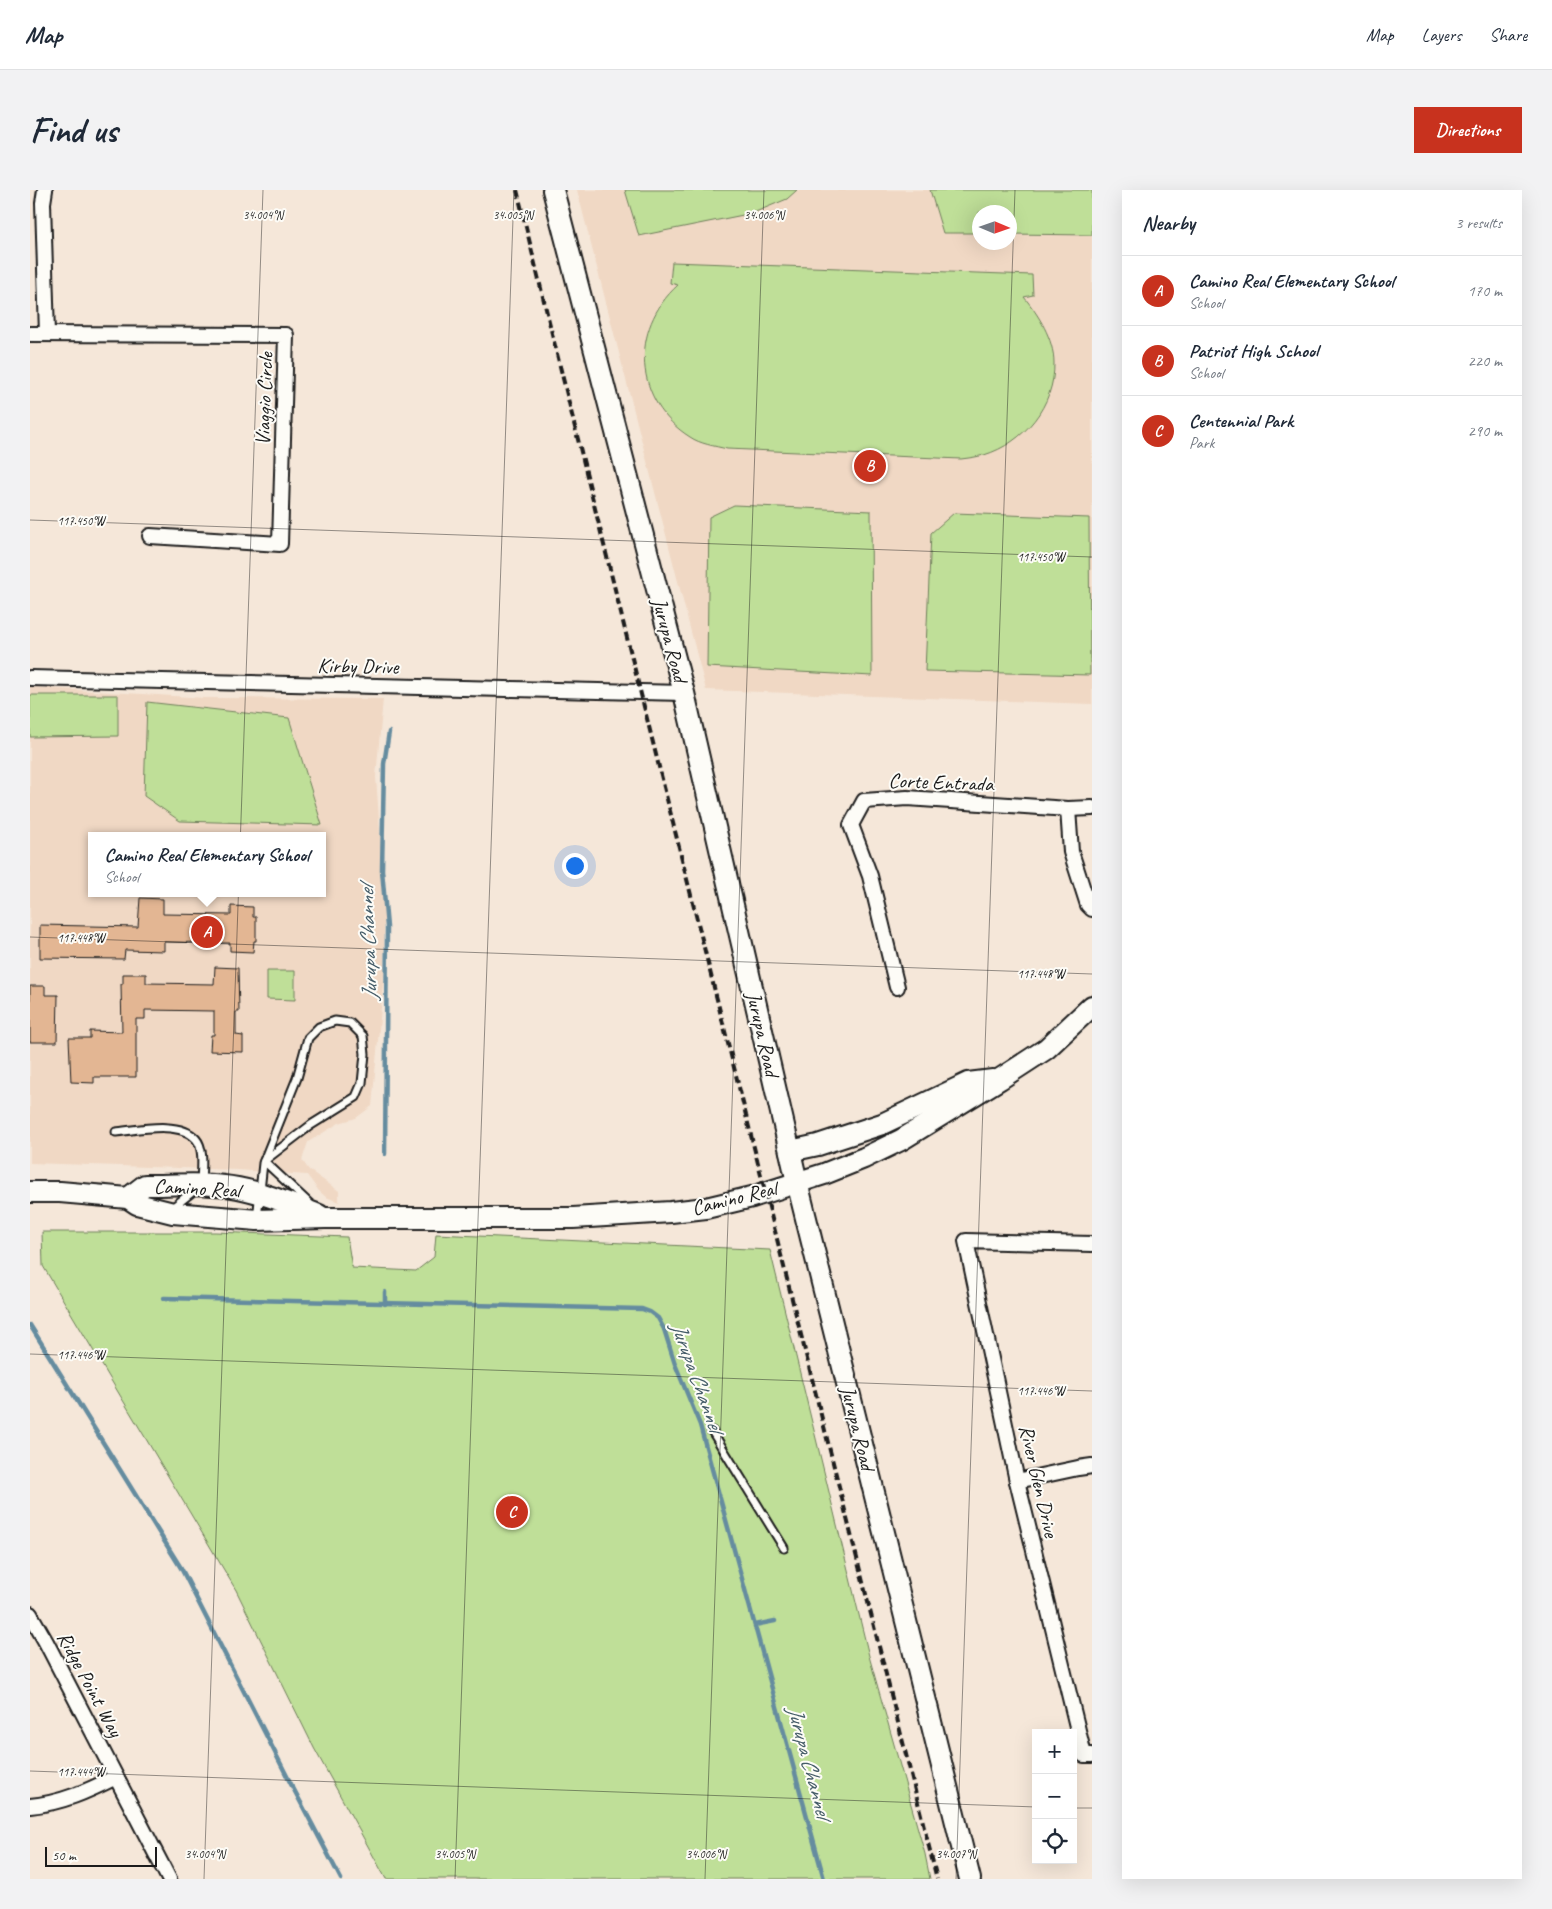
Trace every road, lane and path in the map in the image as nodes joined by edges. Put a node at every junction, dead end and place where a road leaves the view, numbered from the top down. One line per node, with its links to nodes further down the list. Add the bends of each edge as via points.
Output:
1 (45, 190): 4 (street)
2 (553, 190): 7 (street, Jurupa Road)
3 (30, 334): 4 (street)
4 (46, 334): 5 (street, Viaggio Circle, via 286,335 280,544)
5 (150, 536)
6 (30, 678): 7 (street, Kirby Drive)
7 (684, 693): 15 (street, Jurupa Road)
8 (1092, 808): 9 (street, Corte Entrada)
9 (1068, 809): 10 (street, via 1072,852); 11 (street, Corte Entrada, via 907,798 864,801 851,825 870,876)
10 (1092, 909)
11 (896, 987)
12 (1092, 1006): 13 (street, Camino Real, via 1046,1048)
13 (1000, 1079): 15 (street, via 968,1083 882,1124); 17 (street, Camino Real, via 894,1143 864,1158)
14 (116, 1132): 18 (lane, via 182,1129 197,1139 201,1154)
15 (790, 1151): 17 (street, Jurupa Road)
16 (264, 1161): 16 (lane, via 356,1098 362,1083 365,1054 363,1036 350,1023 335,1021 319,1027 308,1038 297,1078); 20 (lane); 23 (lane)
17 (797, 1182): 23 (street, Camino Real, via 706,1208 670,1212 573,1218); 35 (street, Jurupa Road)
18 (201, 1185): 20 (street, Camino Real, via 239,1188); 21 (street, Camino Real, via 145,1184); 22 (lane)
19 (30, 1192): 21 (street, Camino Real)
20 (260, 1194): 23 (street, Camino Real); 24 (lane)
21 (128, 1198): 22 (street, Camino Real, via 137,1204)
22 (168, 1212): 24 (street, Camino Real)
23 (325, 1218): 24 (street, Camino Real)
24 (257, 1220)
25 (1092, 1244): 28 (street, River Glen Drive, via 966,1241)
26 (712, 1431): 29 (lane)
27 (1092, 1466): 28 (street)
28 (1017, 1480): 31 (street, River Glen Drive, via 1084,1755)
29 (784, 1548)
30 (30, 1614): 32 (street, Ridge Point Way)
31 (1092, 1755)
32 (116, 1777): 33 (street, via 64,1800); 34 (street, Ridge Point Way)
33 (30, 1806)
34 (169, 1879)
35 (970, 1879)

